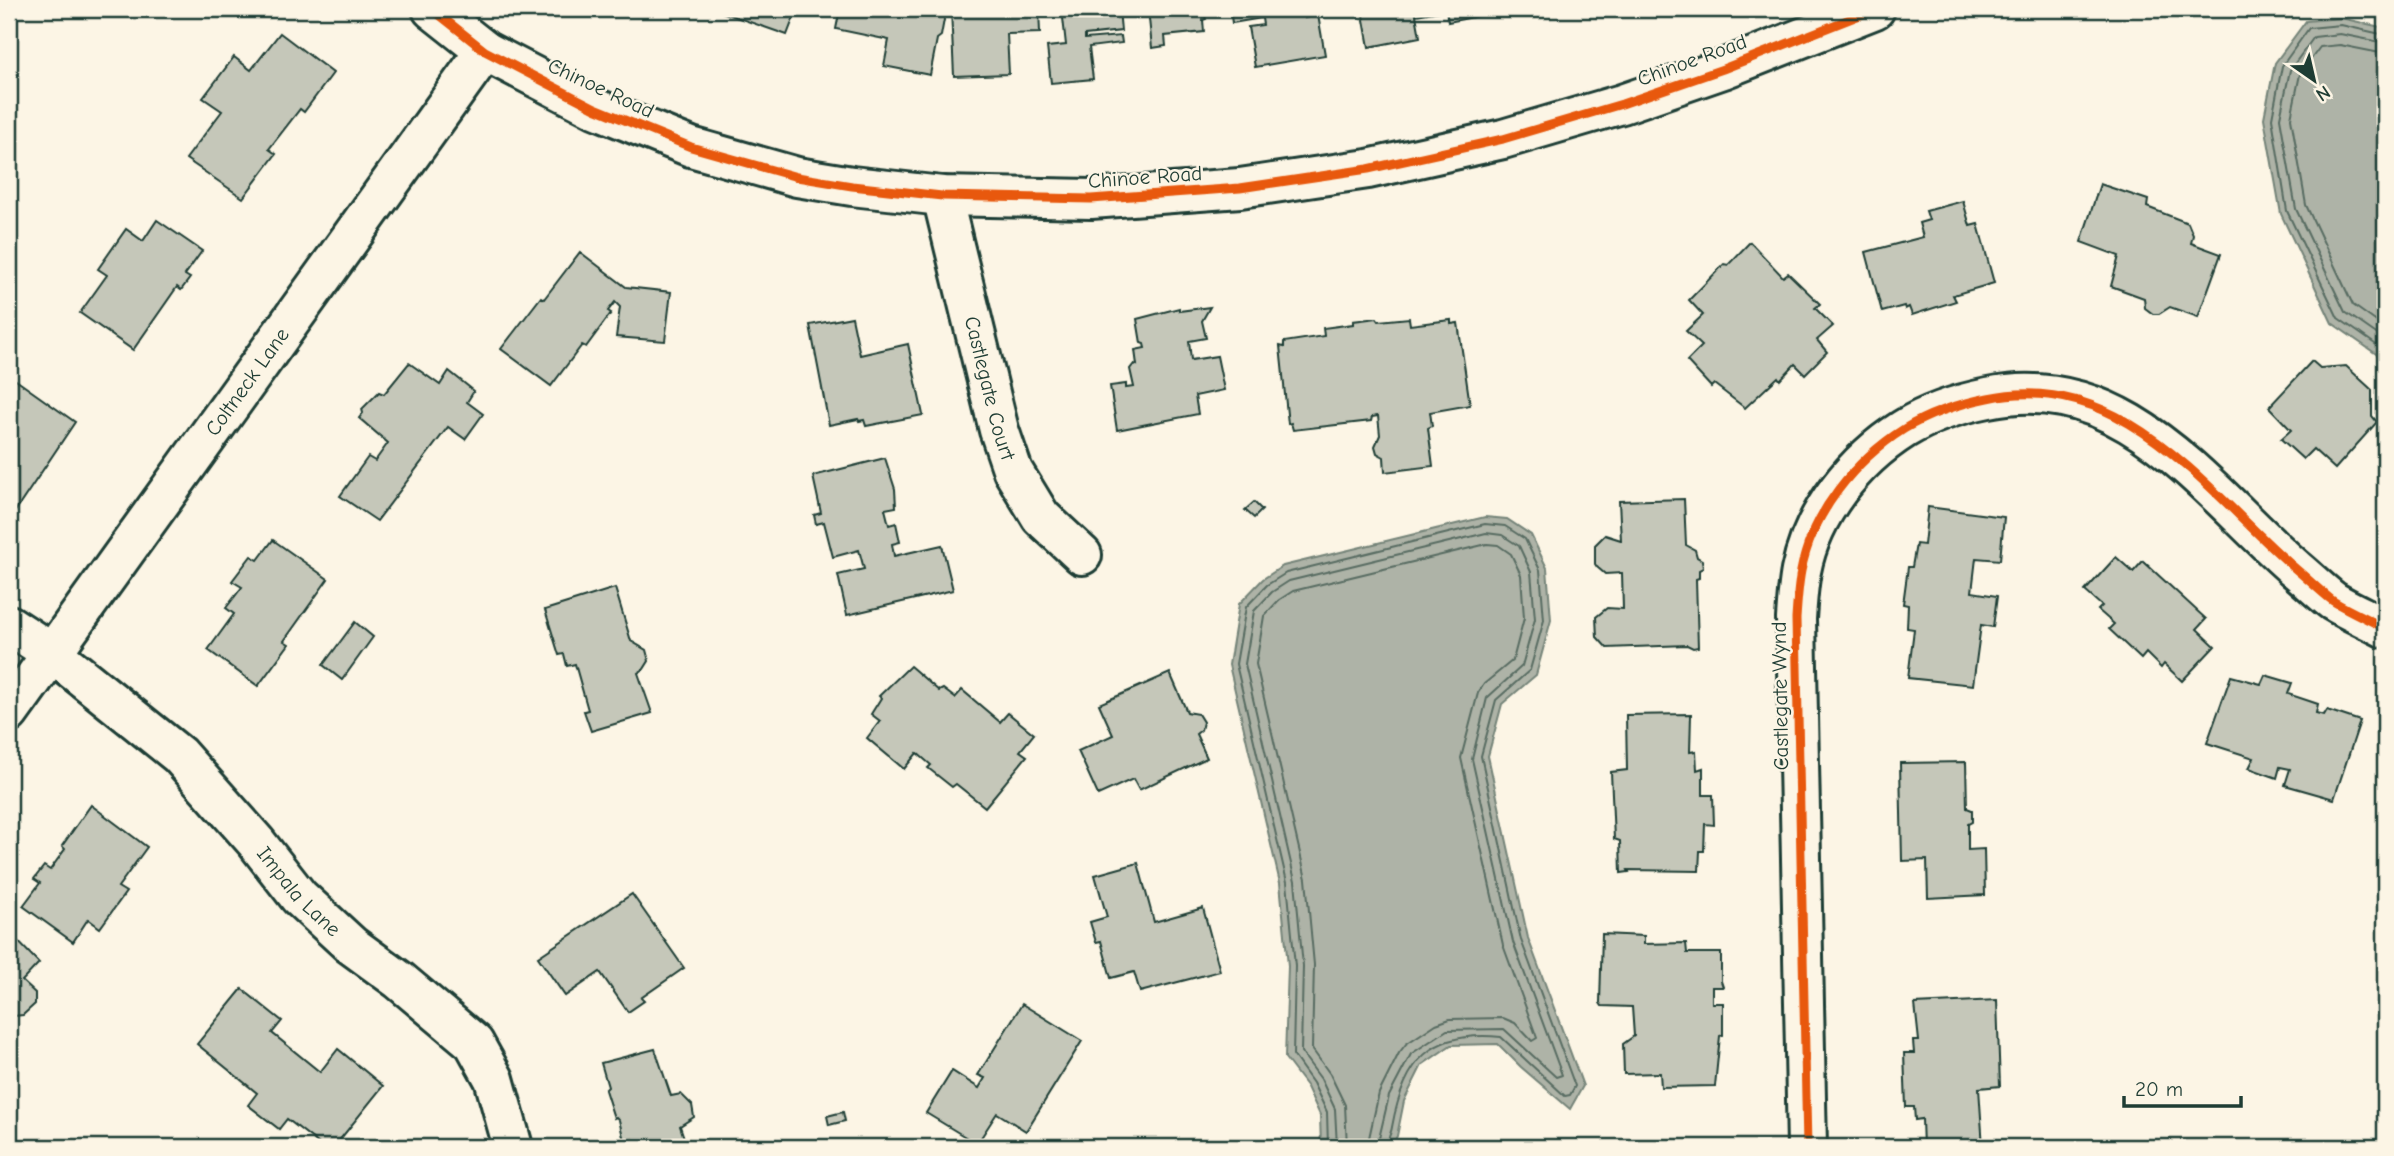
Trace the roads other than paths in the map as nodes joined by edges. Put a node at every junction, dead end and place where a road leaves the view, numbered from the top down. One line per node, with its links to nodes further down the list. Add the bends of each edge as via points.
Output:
1 (432, 9): 3 (street, Chinoe Road)
2 (1875, 9): 4 (street, Chinoe Road, via 1622,104 1503,139 1368,169 1240,188 1091,199)
3 (485, 51): 4 (street, Chinoe Road, via 595,108 691,147 797,177); 8 (street, Coltneck Lane)
4 (942, 196): 5 (street, Castlegate Court, via 1013,471 1041,517)
5 (1082, 555)
6 (9, 625): 8 (street, Impala Lane)
7 (2385, 628): 11 (street, Castlegate Wynd, via 2333,600 2157,441 2088,402 2048,394 2006,394 1920,419 1884,442 1825,508 1810,541 1798,594)
8 (52, 653): 9 (street, Coltneck Lane); 10 (street, Impala Lane, via 178,755 299,897 351,945 474,1043 494,1079)
9 (9, 713)
10 (513, 1147)
11 (1807, 1147)

